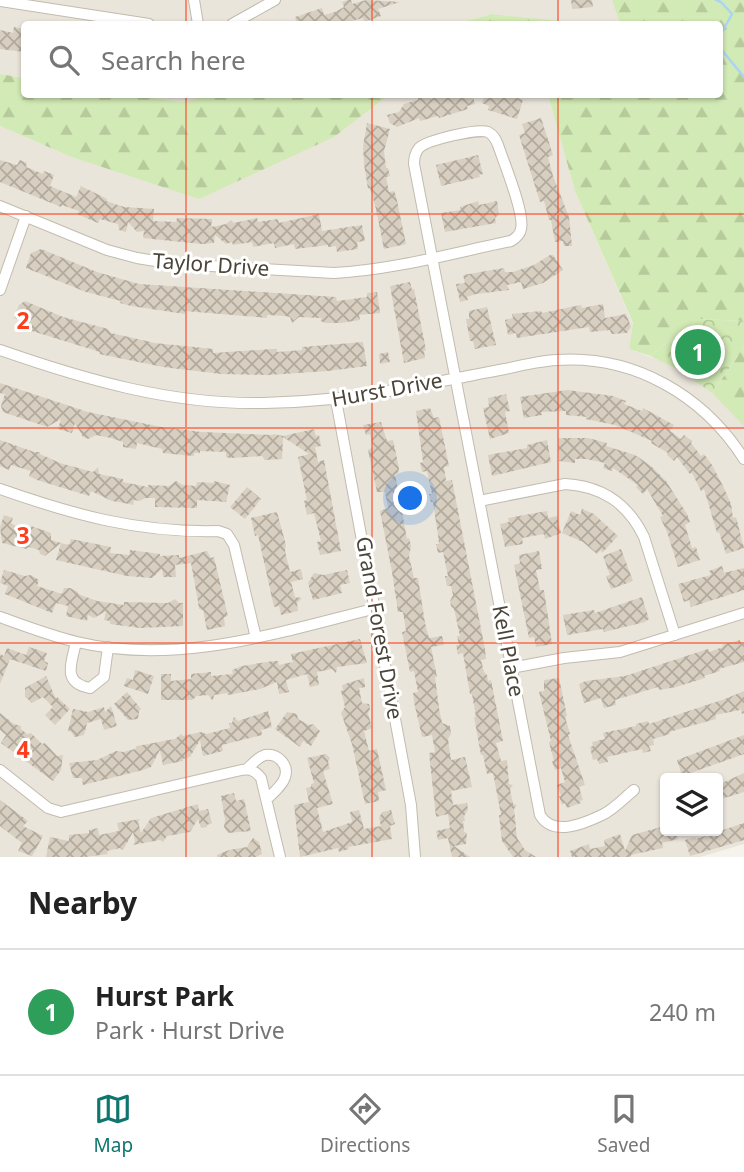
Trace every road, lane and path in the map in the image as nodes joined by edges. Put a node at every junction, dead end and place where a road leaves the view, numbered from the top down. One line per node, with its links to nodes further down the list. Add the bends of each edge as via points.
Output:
1 (194, 0): 6 (street)
2 (275, 0): 7 (street)
3 (0, 1): 4 (street)
4 (66, 6): 5 (street)
5 (135, 21)
6 (198, 21)
7 (237, 21)
8 (0, 206): 9 (street, Taylor Drive)
9 (26, 216): 10 (street, Taylor Drive, via 107,250 174,264 334,273); 11 (street)
10 (431, 257): 10 (street, Kell Place, via 511,242 520,233 522,218 498,145 486,131 427,143 415,155); 13 (street, Kell Place)
11 (0, 290)
12 (0, 350): 14 (street, Hurst Drive, via 74,376 148,393 226,402)
13 (455, 378): 14 (street, Hurst Drive); 15 (street, Hurst Drive, via 555,360 621,366 661,381 695,403); 17 (street, Kell Place)
14 (336, 400): 18 (street, Grand Forest Drive)
15 (744, 459)
16 (0, 489): 22 (street, via 106,522 227,534 234,545)
17 (479, 501): 21 (street, via 565,484 605,492 618,501 644,537); 25 (street, Kell Place)
18 (373, 609): 22 (street); 31 (street, Grand Forest Drive, via 411,804)
19 (744, 613): 21 (street)
20 (0, 617): 23 (street)
21 (675, 635): 25 (street, via 620,652)
22 (256, 638): 24 (street, via 175,650)
23 (76, 642): 24 (street); 24 (street, via 70,670 76,682 90,688 104,677)
24 (108, 647)
25 (511, 668): 28 (street, Kell Place, via 545,823 560,828 604,814)
26 (247, 769): 27 (street, via 61,812 48,808); 29 (street, via 261,778); 29 (street, via 264,756 282,761 284,780)
27 (0, 770)
28 (634, 790)
29 (267, 799): 30 (street)
30 (280, 857)
31 (414, 857)

